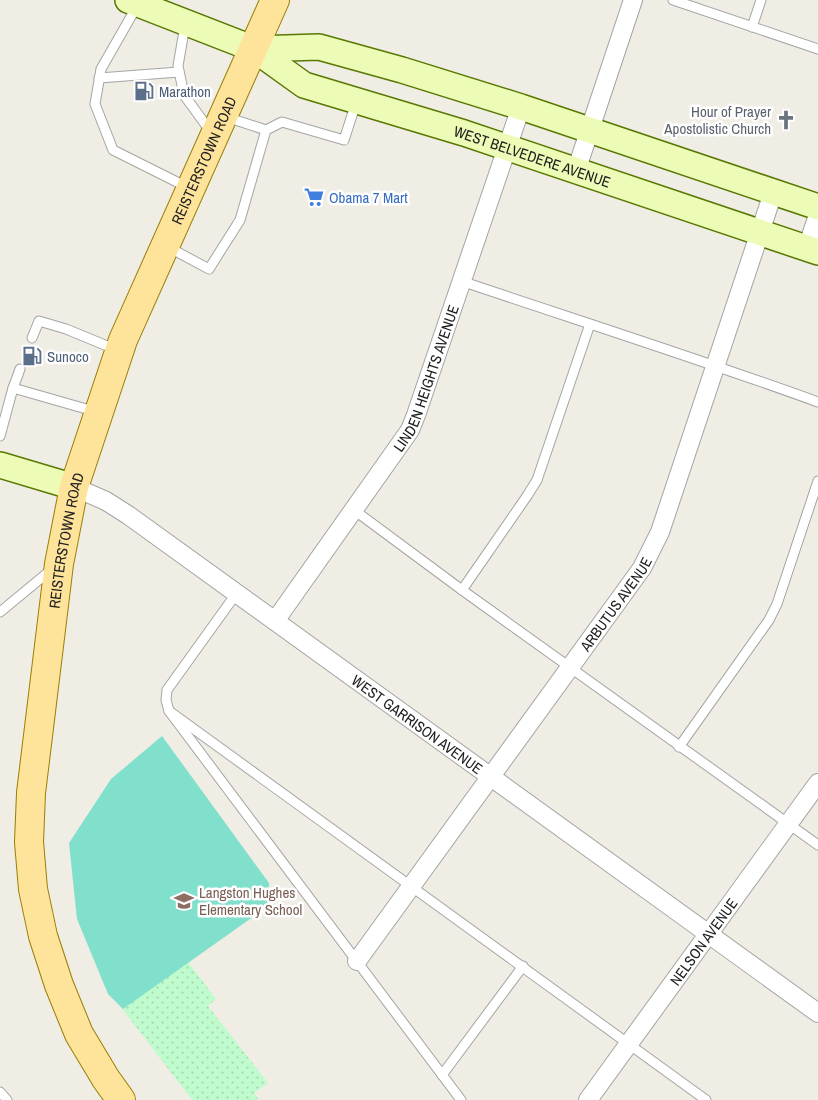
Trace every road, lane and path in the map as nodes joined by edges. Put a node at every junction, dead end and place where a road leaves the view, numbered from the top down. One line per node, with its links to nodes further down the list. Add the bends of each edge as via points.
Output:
1 (276, 0): 8 (main road, REISTERSTOWN ROAD)
2 (632, 0): 16 (street)
3 (673, 0): 7 (lane)
4 (761, 0): 7 (lane)
5 (133, 2): 6 (main road, WEST BELVEDERE AVENUE); 11 (lane)
6 (186, 22): 8 (main road, WEST BELVEDERE AVENUE); 10 (lane)
7 (752, 27): 9 (lane)
8 (254, 49): 12 (main road, WEST BELVEDERE AVENUE, via 304,86); 13 (main road, WEST BELVEDERE AVENUE, via 319,47); 14 (main road, REISTERSTOWN ROAD)
9 (818, 49)
10 (179, 72): 11 (lane); 14 (lane, via 184,95)
11 (99, 78): 19 (lane, via 95,104 113,150)
12 (357, 100): 15 (lane, via 344,140 282,122); 17 (main road, WEST BELVEDERE AVENUE)
13 (520, 107): 16 (main road, WEST BELVEDERE AVENUE); 17 (street, LINDEN HEIGHTS AVENUE)
14 (218, 126): 15 (lane); 19 (main road, REISTERSTOWN ROAD)
15 (266, 130): 24 (lane, via 240,220 210,269)
16 (588, 130): 18 (street); 20 (main road, WEST BELVEDERE AVENUE)
17 (507, 148): 18 (main road, WEST BELVEDERE AVENUE); 26 (street, LINDEN HEIGHTS AVENUE)
18 (576, 171): 23 (main road, WEST BELVEDERE AVENUE)
19 (190, 189): 24 (main road, REISTERSTOWN ROAD)
20 (773, 193): 21 (main road, WEST BELVEDERE AVENUE); 23 (street, ARBUTUS AVENUE)
21 (818, 207)
22 (818, 214): 25 (street)
23 (760, 232): 25 (main road, WEST BELVEDERE AVENUE); 30 (street, ARBUTUS AVENUE)
24 (165, 245): 29 (main road, REISTERSTOWN ROAD)
25 (812, 250)
26 (461, 281): 27 (lane); 39 (street, LINDEN HEIGHTS AVENUE, via 410,430)
27 (590, 324): 30 (lane); 41 (lane, via 537,480)
28 (32, 338): 29 (lane, via 39,321)
29 (119, 351): 34 (main road, REISTERSTOWN ROAD)
30 (717, 365): 33 (lane); 45 (street, ARBUTUS AVENUE, via 652,550)
31 (20, 369): 32 (lane)
32 (12, 388): 34 (lane); 35 (lane)
33 (818, 402)
34 (98, 412): 38 (main road, REISTERSTOWN ROAD)
35 (0, 436)
36 (0, 465): 38 (main road, WEST GARRISON AVENUE)
37 (818, 481): 47 (lane, via 777,604)
38 (74, 487): 40 (main road, REISTERSTOWN ROAD); 42 (street, WEST GARRISON AVENUE, via 128,515)
39 (354, 510): 41 (lane); 44 (street, LINDEN HEIGHTS AVENUE)
40 (59, 564): 43 (lane); 61 (main road, REISTERSTOWN ROAD, via 31,792 33,889 43,936 79,1034)
41 (462, 590): 45 (lane)
42 (236, 594): 44 (street, WEST GARRISON AVENUE); 46 (lane, via 167,690)
43 (0, 612)
44 (275, 621): 48 (street, WEST GARRISON AVENUE)
45 (569, 668): 47 (lane); 48 (street, ARBUTUS AVENUE)
46 (169, 711): 52 (lane); 54 (lane)
47 (679, 747): 50 (lane)
48 (491, 776): 52 (street, ARBUTUS AVENUE); 53 (street, WEST GARRISON AVENUE)
49 (818, 783): 50 (street, NELSON AVENUE)
50 (789, 824): 51 (lane); 53 (street, NELSON AVENUE)
51 (818, 845)
52 (411, 887): 54 (street, ARBUTUS AVENUE); 55 (lane)
53 (709, 934): 56 (street, WEST GARRISON AVENUE); 57 (street, NELSON AVENUE)
54 (357, 961): 58 (lane)
55 (523, 966): 57 (lane); 58 (lane)
56 (818, 1014)
57 (628, 1044): 63 (street, NELSON AVENUE); 64 (lane)
58 (442, 1075): 62 (lane)
59 (0, 1092): 60 (lane)
60 (7, 1100)
61 (121, 1100)
62 (461, 1100)
63 (588, 1100)
64 (706, 1100)

